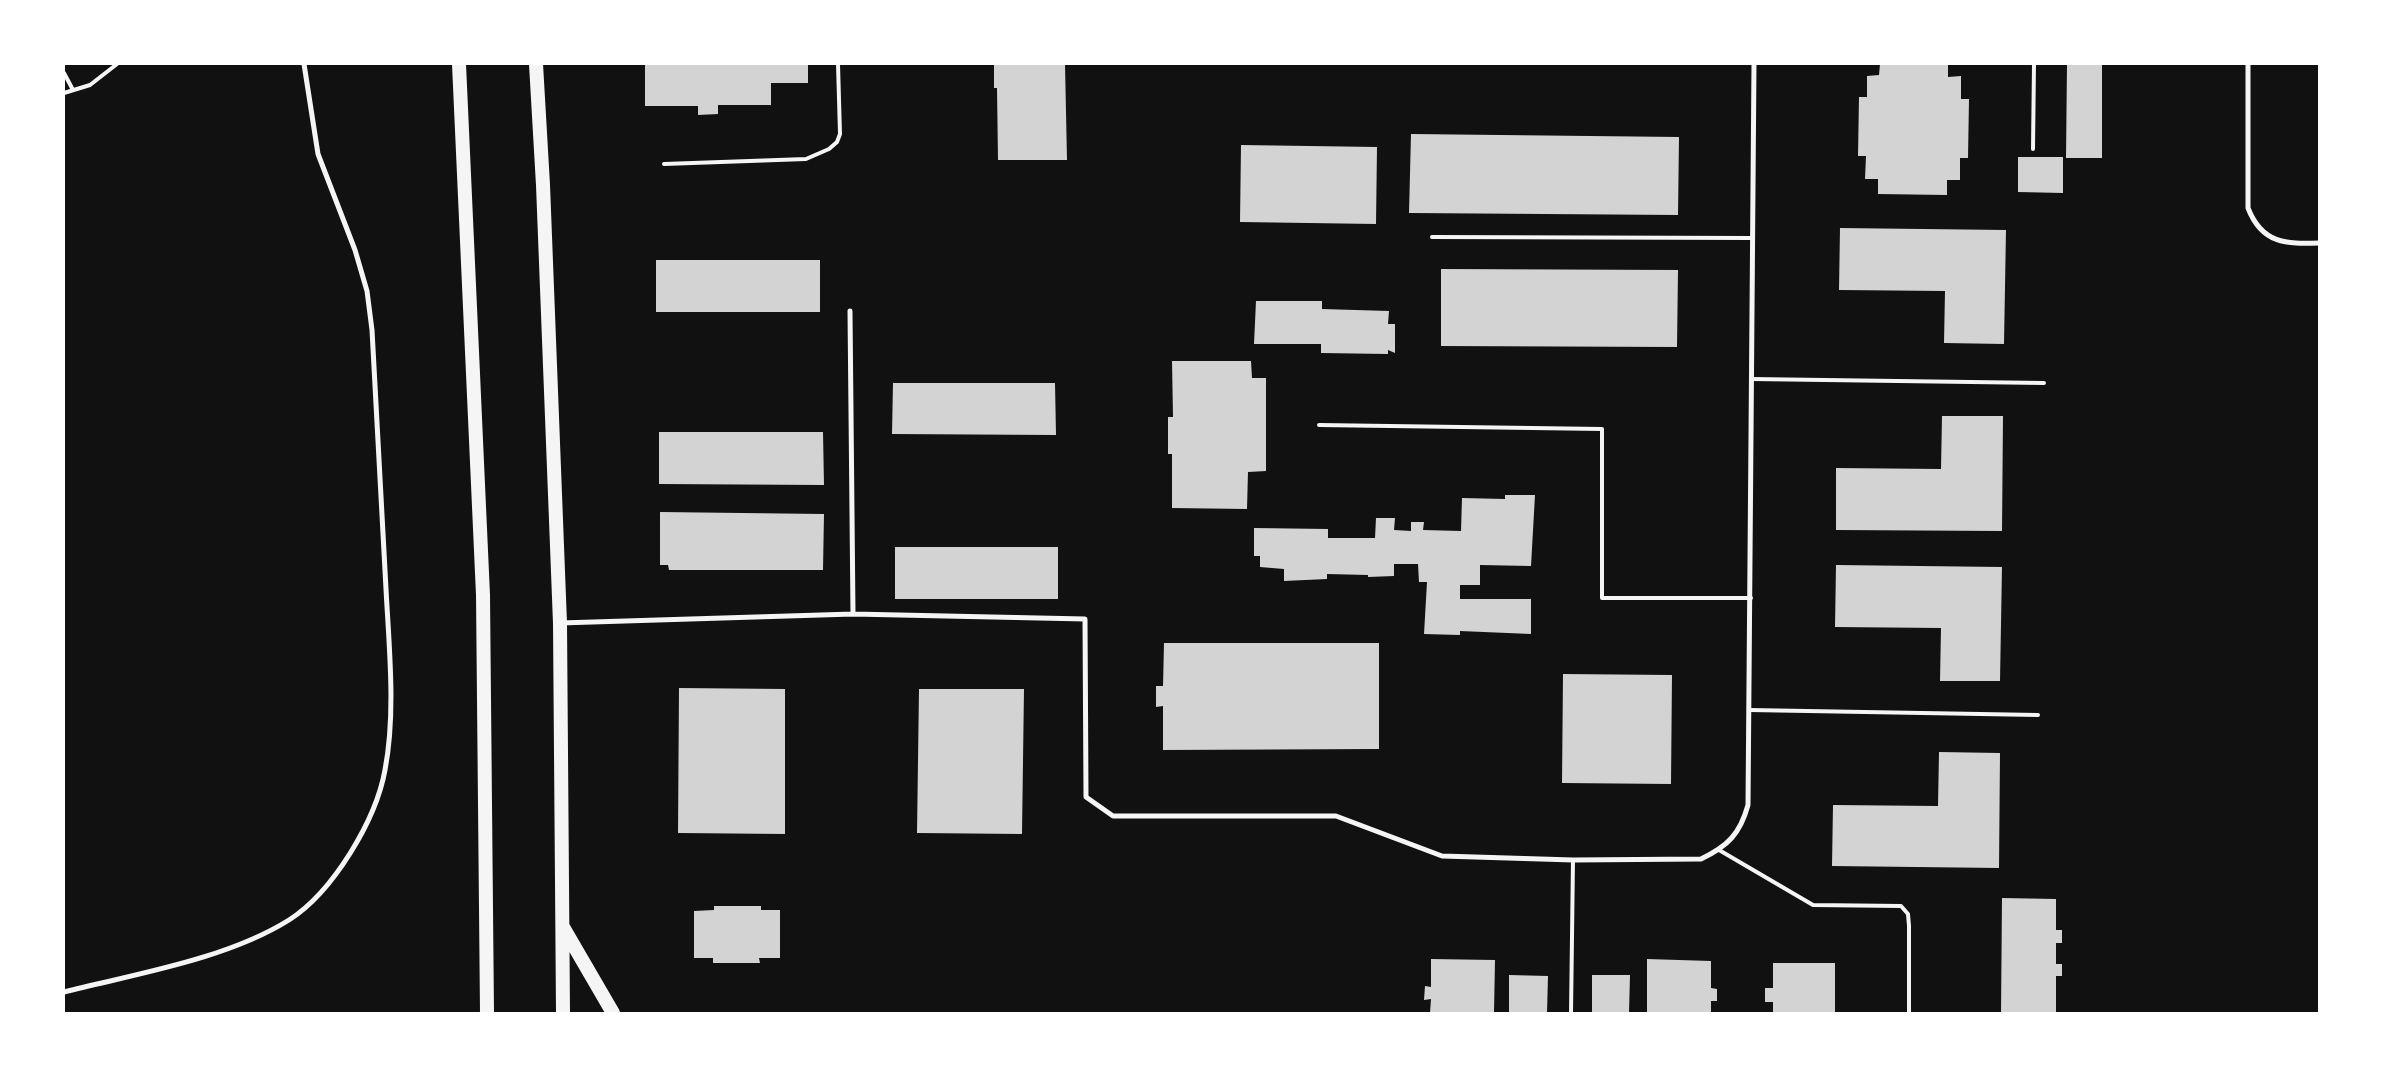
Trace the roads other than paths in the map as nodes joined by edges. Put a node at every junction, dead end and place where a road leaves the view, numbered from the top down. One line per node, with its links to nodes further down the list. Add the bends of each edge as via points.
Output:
1 (117, 64): 10 (lane, via 90,85)
2 (304, 64): 29 (street, via 318,154 355,250 367,291 372,330 388,628 390,730 379,796 364,830 342,865 316,897 291,919 218,952)
3 (459, 64): 30 (highway, via 483,595)
4 (536, 64): 23 (highway)
5 (838, 64): 13 (lane, via 840,134 829,149 806,159)
6 (1754, 64): 15 (street)
7 (2034, 64): 12 (lane)
8 (2248, 64): 16 (street, via 2248,208 2252,220 2280,242)
9 (64, 73): 10 (lane)
10 (73, 90): 11 (lane)
11 (64, 92)
12 (2033, 149)
13 (664, 164)
14 (1432, 237): 15 (lane)
15 (1752, 238): 18 (street)
16 (2319, 243)
17 (850, 311): 22 (street)
18 (1751, 379): 19 (lane); 21 (street)
19 (2044, 383)
20 (1320, 426): 21 (lane, via 1602,429 1602,598)
21 (1751, 598): 24 (street)
22 (852, 614): 23 (street); 27 (street, via 1085,619 1086,797 1112,816 1336,816 1442,856)
23 (560, 623): 28 (highway)
24 (1749, 710): 25 (lane); 26 (street, via 1748,805 1737,833)
25 (2038, 715)
26 (1719, 850): 27 (street, via 1701,859); 34 (lane, via 1813,905 1901,906 1908,914 1909,926)
27 (1573, 860): 33 (lane)
28 (562, 925): 31 (highway); 32 (highway)
29 (64, 992)
30 (487, 1013)
31 (563, 1013)
32 (612, 1013)
33 (1570, 1013)
34 (1909, 1013)

